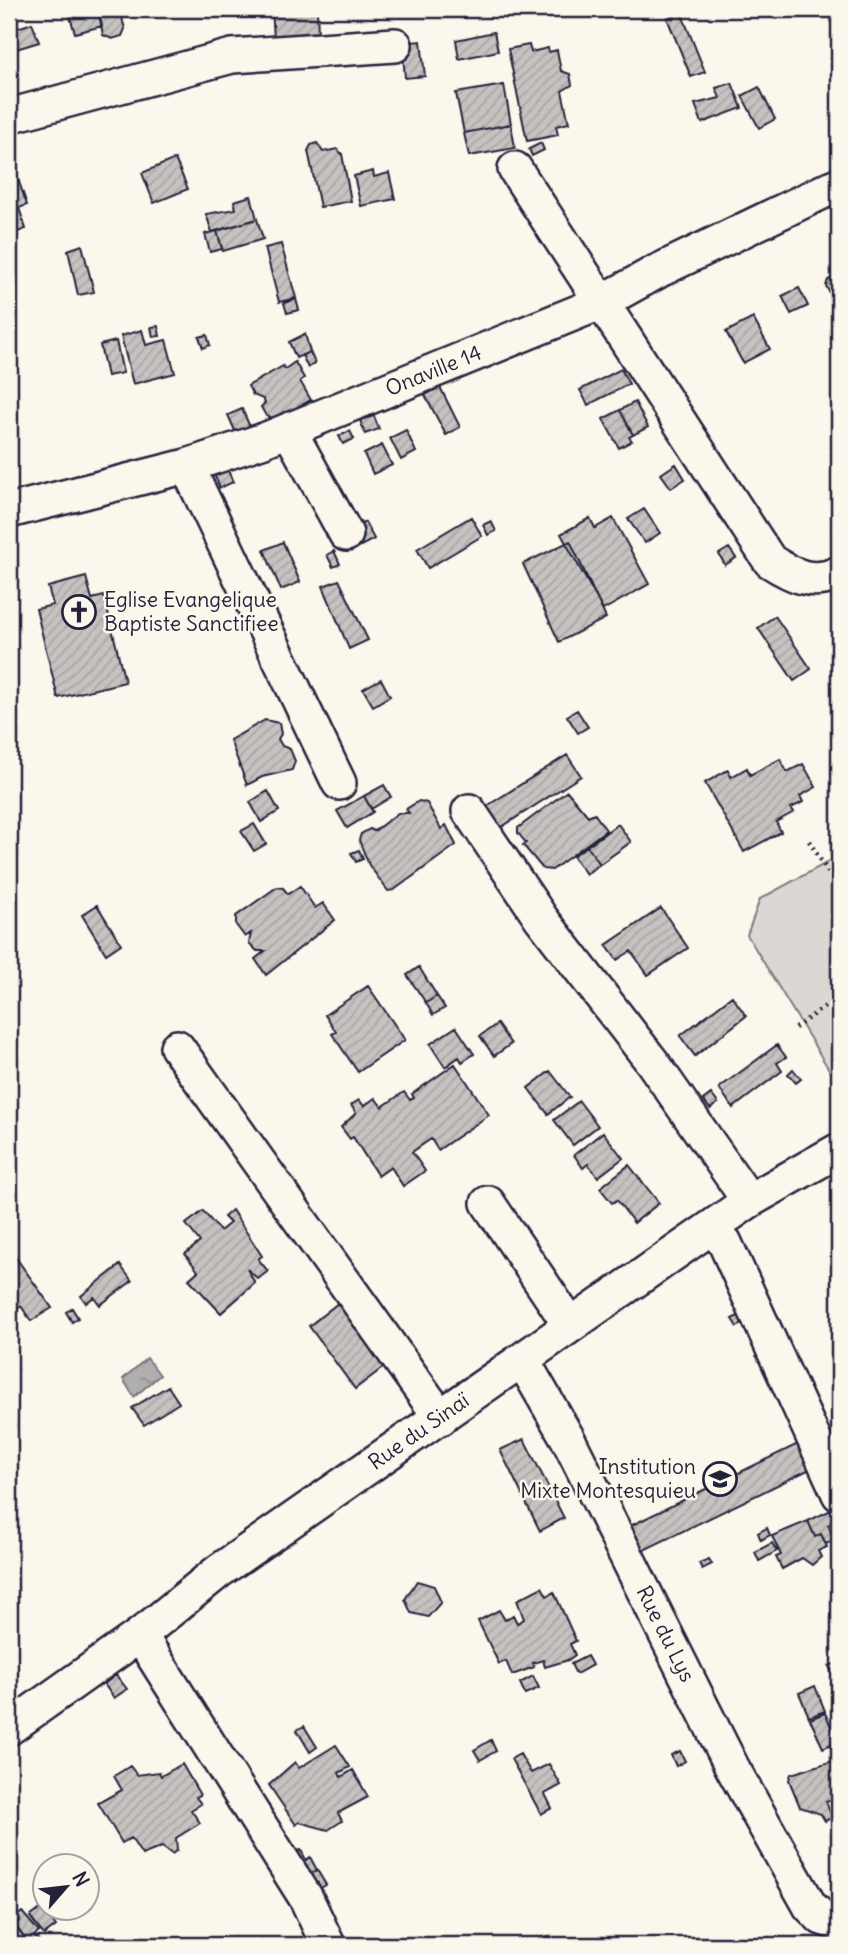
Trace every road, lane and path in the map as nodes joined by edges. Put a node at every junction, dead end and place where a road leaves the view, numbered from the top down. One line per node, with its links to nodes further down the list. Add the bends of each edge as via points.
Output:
1 (395, 45): 2 (street, via 232,55)
2 (9, 116)
3 (515, 169): 5 (street)
4 (839, 184): 5 (street, Onaville 14)
5 (600, 303): 6 (street, Onaville 14); 10 (street, via 769,561 798,578 828,579)
6 (289, 430): 7 (street, Onaville 14); 9 (street)
7 (187, 466): 8 (street, Onaville 14); 11 (street)
8 (9, 511)
9 (346, 534)
10 (839, 573)
11 (339, 783)
12 (470, 811): 19 (street, via 541,918 653,1063)
13 (809, 841): 14 (path)
14 (839, 890)
15 (839, 996): 16 (path)
16 (794, 1028)
17 (177, 1047): 24 (street)
18 (839, 1150): 19 (street, Rue du Sinaï)
19 (749, 1200): 21 (street, Rue du Sinaï)
20 (488, 1203): 22 (street)
21 (713, 1227): 22 (street, Rue du Sinaï); 25 (street, via 725,1243)
22 (570, 1325): 23 (street, Rue du Sinaï)
23 (523, 1361): 24 (street, Rue du Sinaï); 28 (street, Rue du Lys, via 568,1439 732,1767 810,1906 821,1918)
24 (441, 1418): 26 (street, Rue du Sinaï, via 219,1571)
25 (839, 1494)
26 (140, 1635): 27 (street, Rue du Sinaï); 29 (street, via 306,1898)
27 (9, 1728)
28 (839, 1924)
29 (328, 1945)

